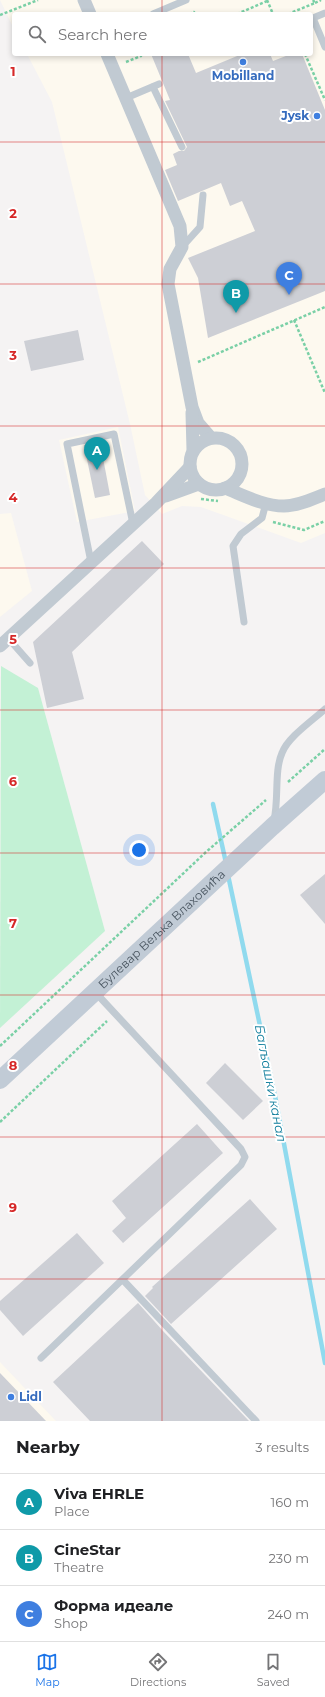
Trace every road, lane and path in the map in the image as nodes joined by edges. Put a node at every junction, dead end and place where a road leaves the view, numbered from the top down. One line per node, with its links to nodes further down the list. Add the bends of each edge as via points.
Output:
1 (38, 0): 13 (path)
2 (84, 0): 7 (street)
3 (186, 0): 8 (lane)
4 (267, 0): 9 (path); 10 (path)
5 (321, 0): 6 (path)
6 (314, 1): 11 (path)
7 (89, 12)
8 (158, 12)
9 (241, 12)
10 (272, 12)
11 (292, 12)
12 (325, 13): 14 (lane, via 313,18)
13 (0, 14)
14 (325, 47)
15 (108, 56): 17 (street)
16 (306, 56): 18 (path)
17 (126, 98): 19 (lane, via 156,86); 21 (street, via 180,226)
18 (325, 100)
19 (182, 147)
20 (203, 195): 21 (lane, via 200,227)
21 (182, 247): 24 (street, via 170,269 168,284)
22 (325, 307): 23 (path)
23 (294, 320): 24 (path); 25 (path)
24 (184, 368): 26 (street)
25 (325, 393)
26 (192, 407): 27 (street, via 198,423); 28 (street)
27 (211, 438): 28 (street, via 204,440); 30 (street, via 224,438 235,446 242,458)
28 (193, 450): 29 (street)
29 (190, 467): 31 (street); 34 (street)
30 (238, 478): 32 (street); 35 (street)
31 (199, 484): 32 (street, via 211,489); 34 (street)
32 (225, 488): 35 (street)
33 (325, 494): 35 (street, via 300,504 285,506)
34 (160, 499): 36 (street)
35 (261, 502): 38 (lane, via 262,518 241,534 233,546)
36 (133, 524): 37 (street); 37 (lane, via 114,434 67,444)
37 (91, 562): 39 (street)
38 (244, 622)
39 (4, 642): 40 (lane)
40 (30, 663)
41 (325, 709): 43 (lane, via 294,737 282,753 278,773 277,808)
42 (325, 780): 43 (main road, Булевар Вељка Влаховића)
43 (272, 828): 45 (main road, Булевар Вељка Влаховића)
44 (232, 829): 47 (path)
45 (95, 992): 46 (lane); 48 (main road, Булевар Вељка Влаховића)
46 (115, 1013): 49 (path); 50 (lane, via 241,1149 245,1157 241,1165)
47 (0, 1046)
48 (0, 1080)
49 (0, 1122)
50 (123, 1280): 51 (lane); 52 (lane)
51 (41, 1358)
52 (256, 1421)

